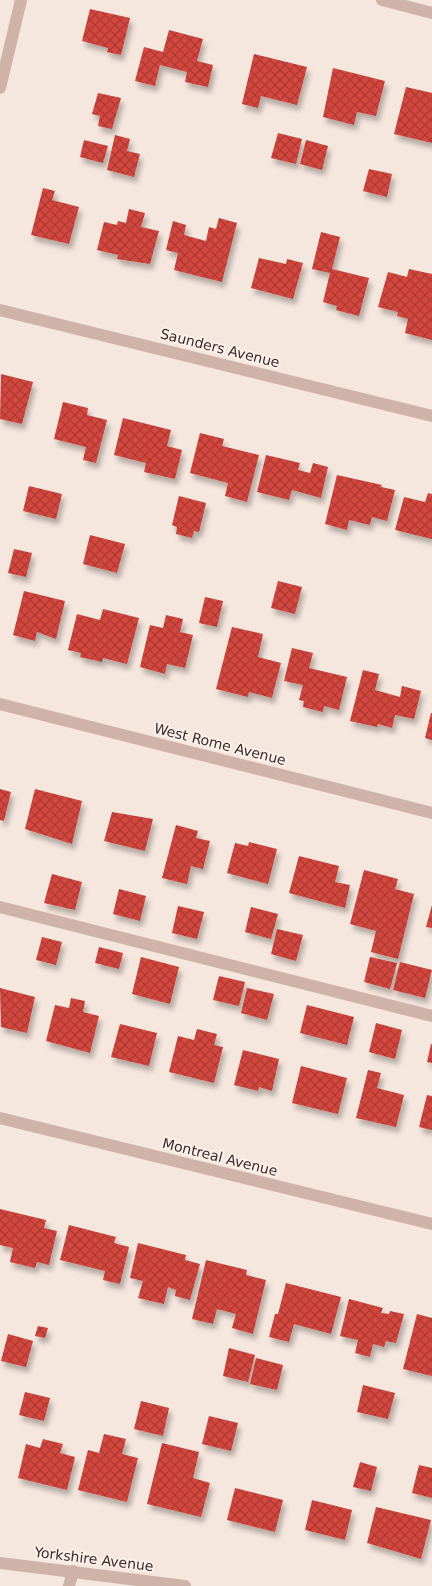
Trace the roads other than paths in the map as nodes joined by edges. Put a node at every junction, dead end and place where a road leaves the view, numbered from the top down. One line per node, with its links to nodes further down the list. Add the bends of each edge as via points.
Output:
1 (21, 0): 4 (street)
2 (382, 0): 3 (street)
3 (432, 13)
4 (0, 88)
5 (0, 310): 6 (street, Saunders Avenue)
6 (432, 416)
7 (0, 704): 8 (street, West Rome Avenue)
8 (432, 813)
9 (0, 907): 10 (street)
10 (432, 1016)
11 (0, 1118): 12 (street, Montreal Avenue)
12 (432, 1224)
13 (0, 1564): 14 (street, Yorkshire Avenue)
14 (73, 1571): 15 (street); 16 (street, Yorkshire Avenue)
15 (69, 1586)
16 (185, 1586)

